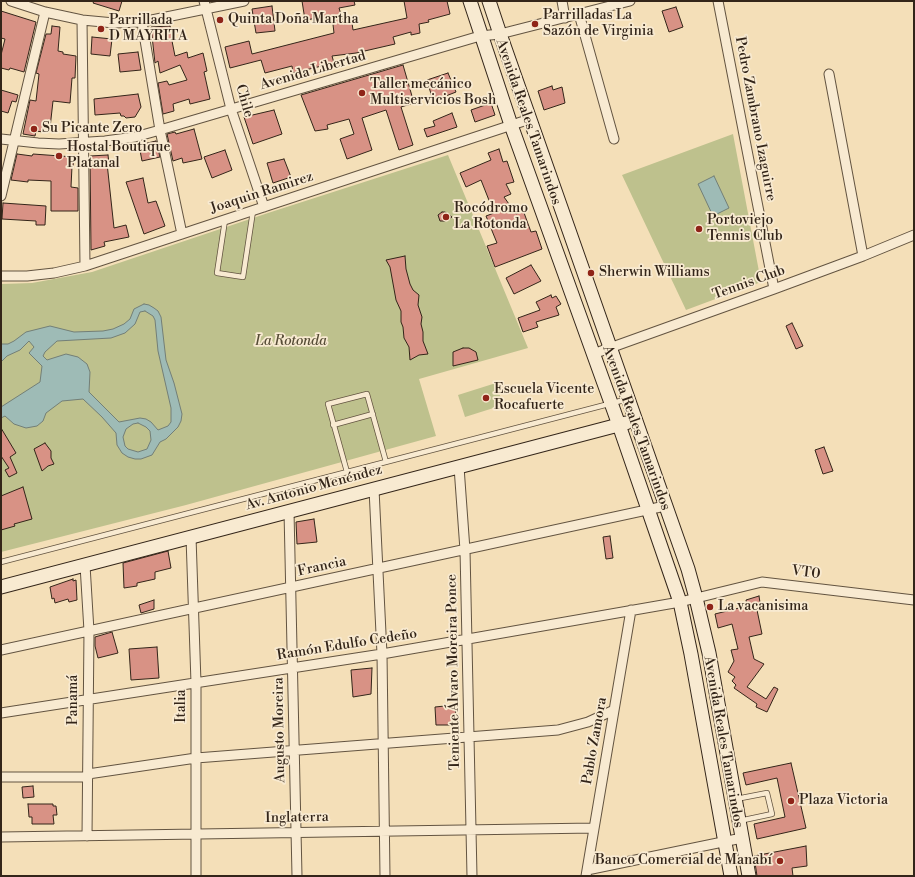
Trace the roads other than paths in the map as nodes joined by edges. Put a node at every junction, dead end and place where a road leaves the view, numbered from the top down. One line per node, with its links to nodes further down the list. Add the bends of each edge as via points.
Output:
1 (11, 1): 9 (street)
2 (244, 1): 8 (street)
3 (470, 1): 15 (main road, Avenida Reales Tamarindos)
4 (489, 1): 14 (main road, Avenida Reales Tamarindos)
5 (562, 1): 11 (street)
6 (718, 1): 34 (street, Pedro Zambrano Izaguirre)
7 (626, 2): 10 (street, Avenida Libertad)
8 (205, 5): 13 (street); 17 (street, Chile)
9 (45, 12): 12 (street); 23 (street)
10 (579, 14): 11 (street, Avenida Libertad); 22 (street)
11 (565, 18): 14 (street, Avenida Libertad)
12 (82, 20): 13 (street); 24 (street)
13 (142, 22): 20 (street)
14 (500, 34): 15 (street, Avenida Libertad); 18 (main road, Avenida Reales Tamarindos)
15 (480, 36): 17 (street, Avenida Libertad); 19 (main road, Avenida Reales Tamarindos)
16 (829, 74): 31 (street)
17 (231, 110): 20 (street, Avenida Libertad); 26 (street, Chile)
18 (530, 119): 19 (street, Joaquin Ramirez); 35 (main road, Avenida Reales Tamarindos)
19 (511, 125): 26 (street, Joaquin Ramirez); 36 (main road, Avenida Reales Tamarindos)
20 (160, 130): 24 (street, Avenida Libertad, via 135,137); 29 (street)
21 (1, 139): 23 (street, Avenida Libertad)
22 (614, 139)
23 (14, 141): 24 (street, Avenida Libertad); 25 (street)
24 (84, 143): 32 (street)
25 (1, 196)
26 (264, 207): 27 (street, Joaquin Ramirez)
27 (253, 211): 28 (street, Joaquin Ramirez); 28 (lane, via 243,277 217,273)
28 (225, 220): 29 (street, Joaquin Ramirez)
29 (182, 234): 32 (street, Joaquin Ramirez)
30 (914, 235): 31 (street, Tennis Club)
31 (863, 256): 34 (street, Tennis Club)
32 (85, 266): 33 (street, Joaquin Ramirez, via 54,274)
33 (1, 276)
34 (774, 289): 35 (street, Tennis Club)
35 (610, 349): 36 (street, Tennis Club); 37 (main road, Avenida Reales Tamarindos)
36 (593, 354): 38 (main road, Avenida Reales Tamarindos)
37 (628, 399): 38 (lane, Av. Antonio Menéndez); 40 (main road, Avenida Reales Tamarindos)
38 (611, 404): 42 (main road, Avenida Reales Tamarindos); 43 (lane, Av. Antonio Menéndez)
39 (372, 414): 41 (lane); 41 (lane, via 367,394 328,404); 43 (lane)
40 (636, 421): 42 (main road, Av. Antonio Menéndez); 47 (main road, Avenida Reales Tamarindos)
41 (333, 425): 45 (lane)
42 (619, 425): 44 (main road, Av. Antonio Menéndez); 48 (main road, Avenida Reales Tamarindos)
43 (386, 462): 45 (lane, Av. Antonio Menéndez)
44 (459, 467): 46 (main road, Av. Antonio Menéndez); 51 (street, Teniente Álvaro Moreira Ponce)
45 (347, 472): 52 (lane, Av. Antonio Menéndez)
46 (374, 489): 49 (main road, Av. Antonio Menéndez); 54 (street)
47 (665, 506): 48 (street, Francia); 57 (main road, Avenida Reales Tamarindos)
48 (649, 510): 51 (street, Francia); 59 (main road, Avenida Reales Tamarindos)
49 (289, 511): 50 (main road, Av. Antonio Menéndez); 56 (street, Augusto Moreira)
50 (191, 537): 53 (main road, Av. Antonio Menéndez); 60 (street, Italia)
51 (465, 550): 54 (street, Francia); 63 (street, Teniente Álvaro Moreira Ponce)
52 (1, 562)
53 (85, 565): 55 (main road, Av. Antonio Menéndez); 62 (street, Panamá)
54 (378, 569): 56 (street, Francia); 65 (street)
55 (1, 587)
56 (291, 588): 60 (street, Francia); 66 (street, Augusto Moreira)
57 (696, 598): 58 (street, VT0, via 762,582); 59 (street, Ramón Edulfo Cedeño); 77 (main road, Avenida Reales Tamarindos)
58 (914, 600)
59 (680, 602): 61 (street, Ramón Edulfo Cedeño); 87 (main road, Avenida Reales Tamarindos)
60 (193, 609): 62 (street, Francia); 67 (street, Italia)
61 (631, 610): 63 (street, Ramón Edulfo Cedeño); 69 (street, Pablo Zamora)
62 (89, 631): 64 (street, Francia); 68 (street, Panamá)
63 (467, 639): 65 (street, Ramón Edulfo Cedeño); 71 (street, Teniente Álvaro Moreira Ponce)
64 (1, 650)
65 (382, 654): 66 (street, Ramón Edulfo Cedeño); 72 (street)
66 (292, 668): 67 (street, Ramón Edulfo Cedeño); 73 (street, Augusto Moreira)
67 (196, 683): 68 (street, Ramón Edulfo Cedeño); 74 (street, Italia)
68 (88, 700): 70 (street, Ramón Edulfo Cedeño); 75 (street, Panamá)
69 (614, 710): 71 (street, via 570,728); 79 (street, Pablo Zamora)
70 (1, 713)
71 (469, 737): 72 (street); 80 (street, Teniente Álvaro Moreira Ponce)
72 (382, 743): 73 (street); 81 (street)
73 (294, 750): 74 (street); 82 (street, Augusto Moreira)
74 (196, 758): 75 (street); 83 (street, Italia)
75 (88, 775): 76 (street); 84 (street, Panamá)
76 (1, 777)
77 (735, 800): 78 (main road, Avenida Reales Tamarindos); 78 (lane, via 767,793 772,814)
78 (739, 821): 86 (main road, Avenida Reales Tamarindos)
79 (594, 828): 80 (street, Inglaterra); 88 (street, Pablo Zamora)
80 (471, 829): 81 (street, Inglaterra); 92 (street, Teniente Álvaro Moreira Ponce)
81 (384, 831): 82 (street, Inglaterra); 91 (street)
82 (296, 832): 83 (street, Inglaterra); 90 (street, Augusto Moreira)
83 (196, 834): 84 (street, Inglaterra); 89 (street, Italia)
84 (87, 836): 85 (street, Inglaterra)
85 (1, 837)
86 (742, 838): 87 (street); 94 (main road, Avenida Reales Tamarindos)
87 (724, 841): 88 (street); 93 (main road, Avenida Reales Tamarindos)
88 (587, 873)
89 (196, 876)
90 (297, 876)
91 (385, 876)
92 (472, 876)
93 (731, 876)
94 (749, 876)

